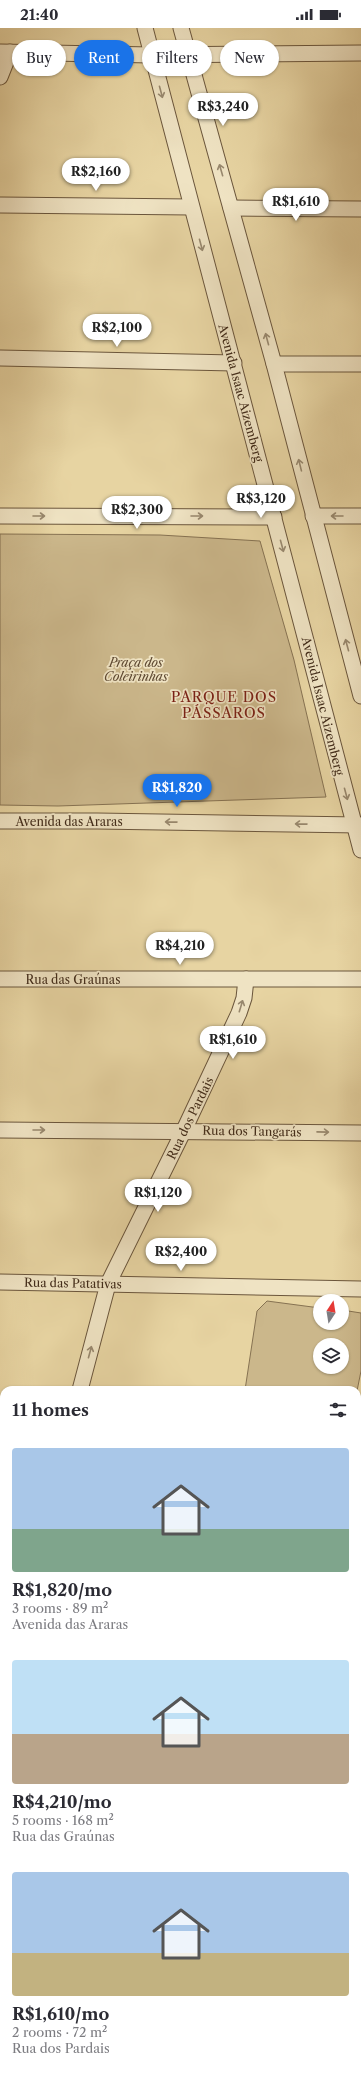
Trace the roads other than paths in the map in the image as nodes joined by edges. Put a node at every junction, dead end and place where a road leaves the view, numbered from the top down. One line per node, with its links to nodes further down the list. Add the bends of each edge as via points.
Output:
1 (145, 28): 3 (street, Avenida Isaac Aizemberg)
2 (181, 28): 4 (street)
3 (148, 40)
4 (185, 40)
5 (5, 52): 8 (street); 11 (street)
6 (361, 53): 7 (street)
7 (212, 54)
8 (142, 55)
9 (157, 76): 13 (street, Avenida Isaac Aizemberg, one-way to 13)
10 (195, 76): 14 (street, one-way to 10)
11 (0, 77)
12 (0, 205): 13 (street)
13 (191, 207): 17 (street, Avenida Isaac Aizemberg, one-way to 17)
14 (231, 208): 15 (street); 18 (street, one-way to 14)
15 (361, 209)
16 (0, 358): 17 (street)
17 (234, 363): 23 (street, Avenida Isaac Aizemberg)
18 (274, 364): 19 (street); 21 (street, one-way to 18)
19 (361, 364)
20 (0, 516): 23 (street, one-way to 23)
21 (313, 516): 22 (street, one-way to 21); 24 (street, one-way to 21)
22 (361, 516)
23 (274, 517): 27 (street, Avenida Isaac Aizemberg, one-way to 27)
24 (358, 672): 25 (street)
25 (361, 696)
26 (0, 822): 27 (street, Avenida das Araras, one-way to 26, via 97,820)
27 (358, 825): 28 (street, Avenida Isaac Aizemberg)
28 (361, 850)
29 (0, 978): 31 (street, Rua das Graúnas)
30 (361, 978): 31 (street, Rua das Graúnas)
31 (246, 979): 33 (street, Rua dos Pardais, one-way to 31, via 239,1013)
32 (0, 1130): 33 (street, Rua dos Tangarás, one-way to 33)
33 (184, 1130): 34 (street, Rua dos Tangarás, one-way to 34); 36 (street, Rua dos Pardais)
34 (361, 1133)
35 (0, 1282): 36 (street, Rua das Patativas)
36 (108, 1284): 37 (street, Rua das Patativas); 38 (street, Rua dos Pardais, one-way to 36)
37 (361, 1289)
38 (81, 1386)

